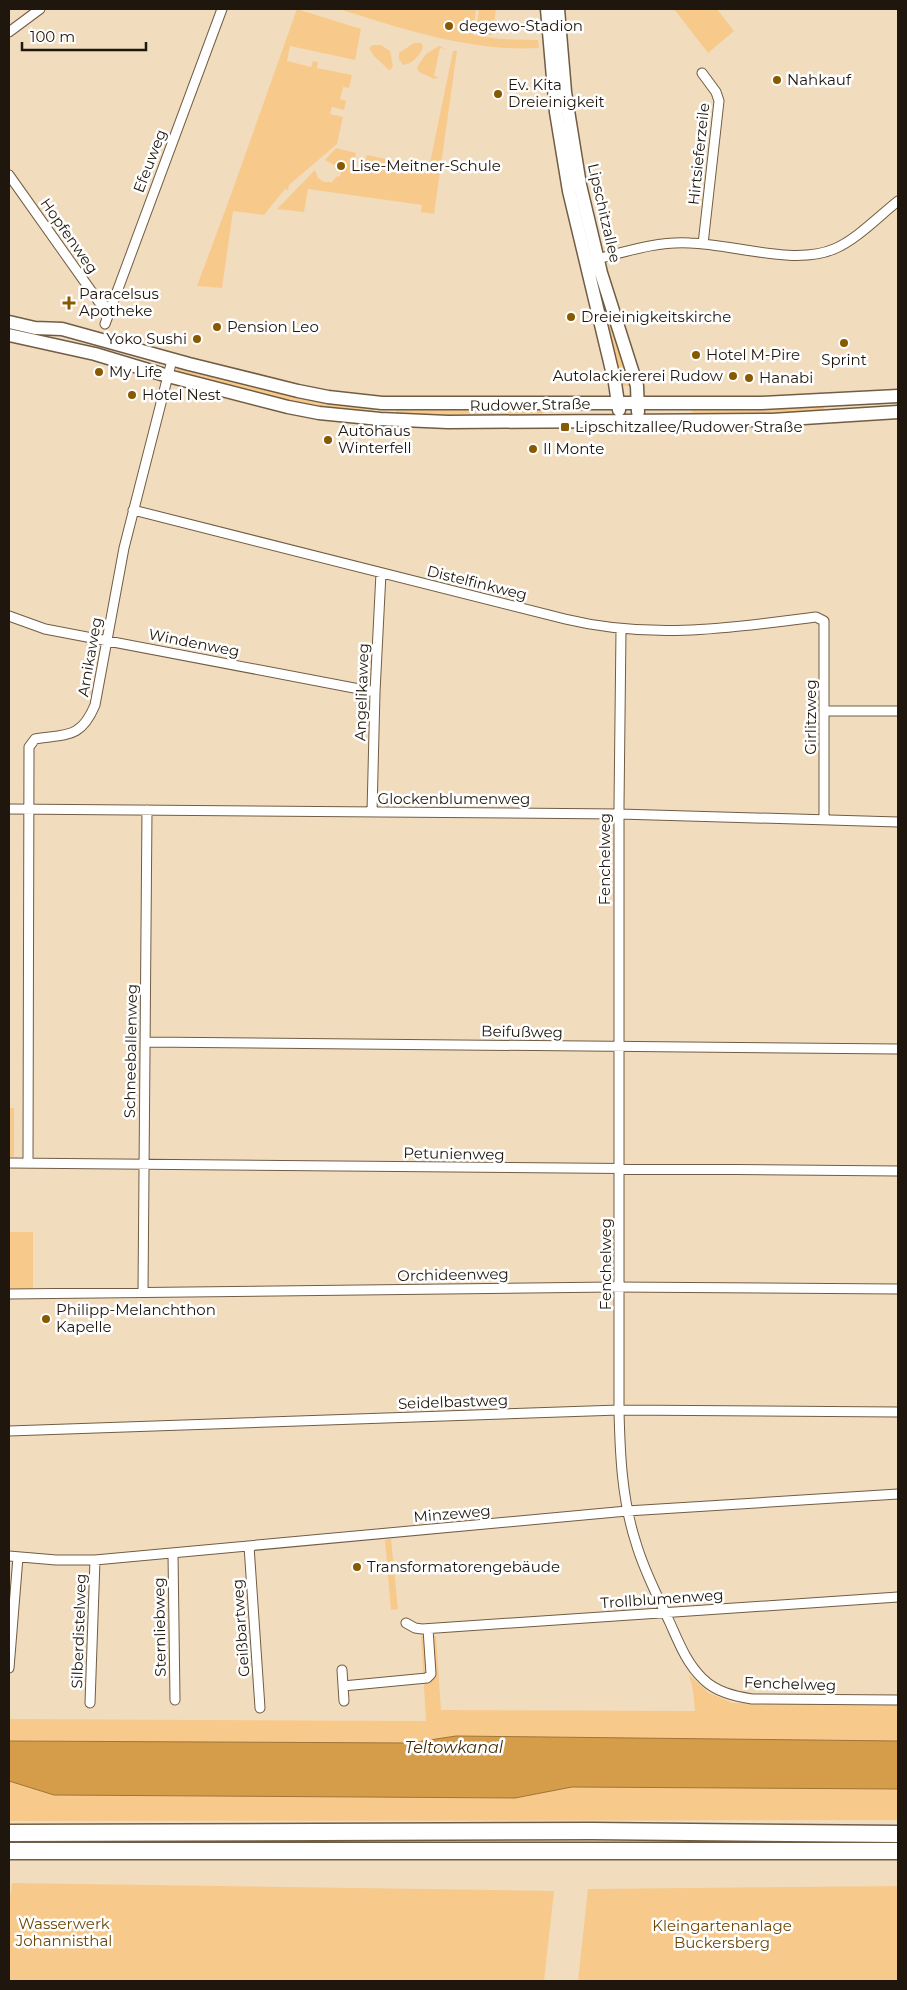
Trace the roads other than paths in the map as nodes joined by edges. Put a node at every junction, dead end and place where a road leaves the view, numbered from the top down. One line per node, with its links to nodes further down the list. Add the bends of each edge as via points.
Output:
1 (40, 9): 5 (street)
2 (222, 9): 12 (street, Efeuweg)
3 (547, 9): 6 (main road, Lipschitzallee)
4 (558, 9): 6 (main road, Lipschitzallee)
5 (9, 32)
6 (555, 50): 11 (main road, Lipschitzallee)
7 (702, 73): 10 (street, Hirtsieferzeile, via 719,101)
8 (9, 175): 12 (street, Hopfenweg, via 99,302)
9 (898, 201): 10 (street, via 849,240 834,249 815,254 796,256)
10 (703, 244): 11 (street, via 661,244)
11 (591, 260): 24 (main road, Lipschitzallee); 25 (main road, Lipschitzallee, via 637,386)
12 (110, 309): 14 (street, Efeuweg)
13 (9, 322): 16 (main road, Rudower Straße)
14 (105, 324)
15 (9, 335): 17 (main road, Rudower Straße)
16 (100, 338): 17 (street); 18 (main road, Rudower Straße)
17 (96, 354): 19 (main road, Rudower Straße)
18 (172, 360): 19 (street, Arnikaweg); 22 (main road, Rudower Straße, via 298,391)
19 (168, 376): 29 (main road, Rudower Straße, via 296,409); 34 (street, Arnikaweg)
20 (898, 396): 21 (main road, Rudower Straße)
21 (847, 399): 26 (main road, Rudower Straße); 28 (main road)
22 (382, 403): 23 (main road, Rudower Straße); 29 (main road)
23 (551, 403): 24 (main road, Rudower Straße); 30 (main road)
24 (618, 403): 25 (main road, Rudower Straße); 31 (main road, Lipschitzallee)
25 (638, 403): 26 (main road, Rudower Straße); 32 (main road, Lipschitzallee)
26 (686, 403): 33 (main road)
27 (898, 412): 28 (main road, Rudower Straße)
28 (848, 416): 33 (main road, Rudower Straße)
29 (380, 419): 30 (main road, Rudower Straße, via 433,422)
30 (551, 420): 31 (main road, Rudower Straße)
31 (621, 420): 32 (main road, Rudower Straße)
32 (638, 420): 33 (main road, Rudower Straße)
33 (686, 421)
34 (133, 510): 35 (street, Distelfinkweg); 39 (street, Arnikaweg)
35 (381, 573): 38 (street, Distelfinkweg); 40 (street, Angelikaweg)
36 (9, 616): 39 (street, Windenweg, via 45,629)
37 (819, 618): 38 (street, Distelfinkweg, via 689,631); 41 (street, Girlitzweg, via 824,621)
38 (621, 630): 47 (street, Fenchelweg)
39 (107, 641): 40 (street, Windenweg); 44 (street, Arnikaweg, via 98,695 89,719 68,735 36,738 31,743)
40 (375, 692): 46 (street, Angelikaweg)
41 (825, 711): 42 (street); 48 (street, Girlitzweg)
42 (898, 711)
43 (9, 809): 44 (street, Glockenblumenweg)
44 (30, 810): 45 (street, Glockenblumenweg); 54 (street, Arnikaweg)
45 (147, 810): 46 (street, Glockenblumenweg); 50 (street, Schneeballenweg)
46 (372, 812): 47 (street, Glockenblumenweg)
47 (619, 814): 48 (street, Glockenblumenweg); 51 (street, Fenchelweg)
48 (824, 819): 49 (street, Glockenblumenweg)
49 (898, 822)
50 (145, 1042): 51 (street, Beifußweg); 55 (street, Schneeballenweg)
51 (620, 1046): 52 (street, Beifußweg); 56 (street, Fenchelweg)
52 (898, 1049)
53 (9, 1163): 54 (street, Petunienweg)
54 (28, 1163): 55 (street, Petunienweg)
55 (144, 1164): 56 (street, Petunienweg); 60 (street, Schneeballenweg)
56 (620, 1169): 57 (street, Petunienweg); 58 (street, Fenchelweg)
57 (898, 1171)
58 (620, 1287): 59 (street, Orchideenweg); 60 (street, Orchideenweg); 62 (street, Fenchelweg)
59 (898, 1289)
60 (143, 1292): 61 (street, Orchideenweg)
61 (9, 1294)
62 (619, 1410): 63 (street, Seidelbastweg); 64 (street, Seidelbastweg); 66 (street, Fenchelweg, via 620,1460)
63 (898, 1412)
64 (9, 1431)
65 (898, 1494): 66 (street, Minzeweg)
66 (628, 1512): 67 (street, Minzeweg); 72 (street, Fenchelweg, via 636,1543)
67 (249, 1546): 68 (street, Minzeweg); 82 (street, Geißbartweg)
68 (172, 1554): 70 (street, Minzeweg); 78 (street, Sternliebweg)
69 (13, 1556): 70 (street, Minzeweg); 75 (street)
70 (95, 1560): 81 (street, Silberdistelweg)
71 (898, 1597): 72 (street, Trollblumenweg)
72 (665, 1613): 74 (street, Trollblumenweg); 79 (street, Fenchelweg, via 692,1667 704,1680 728,1694 752,1699)
73 (406, 1623): 74 (street, Trollblumenweg)
74 (428, 1629): 77 (street, via 431,1674 427,1678)
75 (9, 1668)
76 (342, 1670): 77 (street)
77 (343, 1686): 80 (street)
78 (175, 1700)
79 (898, 1700)
80 (344, 1701)
81 (90, 1703)
82 (260, 1708)
83 (9, 1833): 84 (highway, via 592,1831)
84 (898, 1834)
85 (9, 1851): 86 (highway)
86 (898, 1851)

